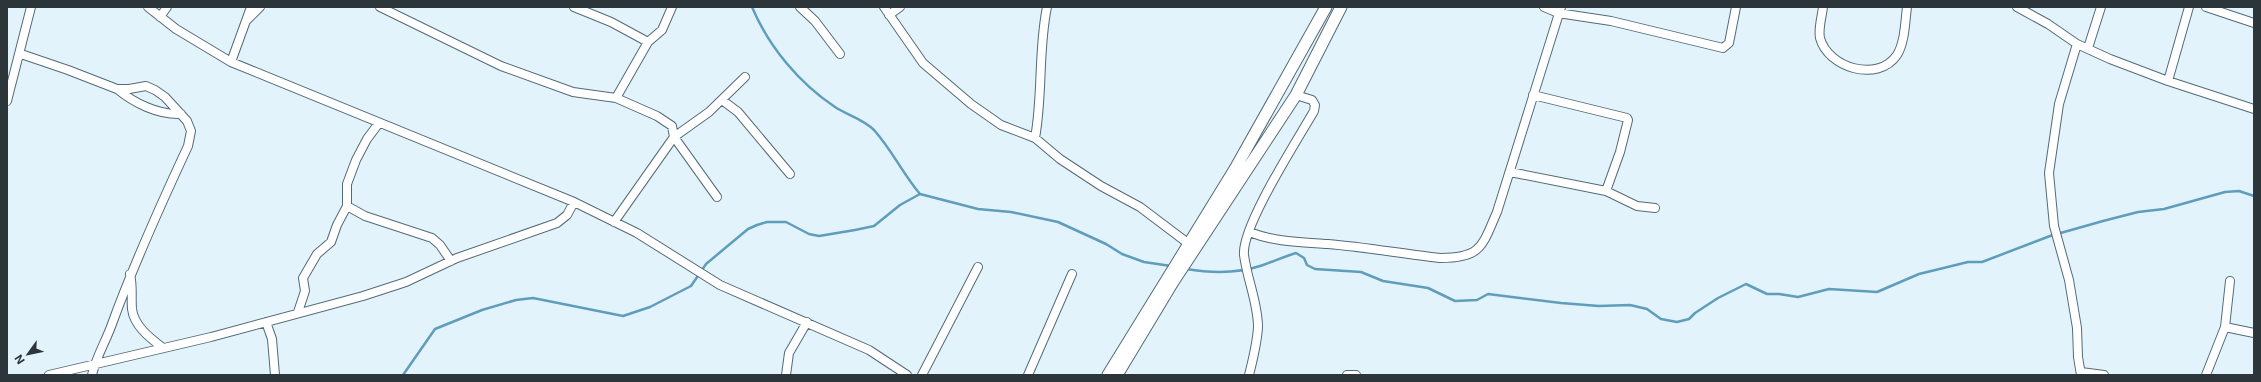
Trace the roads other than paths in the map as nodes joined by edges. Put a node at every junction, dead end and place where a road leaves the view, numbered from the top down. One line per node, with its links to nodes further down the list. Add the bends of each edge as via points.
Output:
1 (31, 7): 31 (street)
2 (148, 7): 25 (street)
3 (167, 7): 25 (street)
4 (251, 7): 26 (street)
5 (260, 7): 26 (street)
6 (380, 7): 39 (street, via 501,66 573,92)
7 (574, 7): 28 (street, via 611,22)
8 (672, 7): 28 (street, via 662,30)
9 (800, 7): 32 (street, via 815,21)
10 (884, 7): 24 (street)
11 (900, 7): 24 (street)
12 (1047, 7): 47 (street, via 1043,35 1040,111)
13 (1326, 7): 58 (main road)
14 (1341, 7): 37 (main road)
15 (1544, 7): 23 (street)
16 (1736, 7): 23 (street, via 1729,43 1723,48)
17 (1823, 7): 18 (street, via 1820,37 1832,57 1853,69 1874,69 1888,64 1897,55 1902,41)
18 (1907, 7)
19 (2017, 7): 29 (street)
20 (2101, 7): 30 (street)
21 (2189, 7): 35 (street)
22 (2206, 7): 27 (street)
23 (1559, 10): 38 (street)
24 (889, 15): 47 (street, via 923,63 942,80 1001,125)
25 (160, 17): 33 (street)
26 (245, 22): 33 (street)
27 (2254, 23)
28 (648, 42): 39 (street)
29 (2077, 44): 30 (street); 72 (street, via 2059,104 2051,156 2050,189 2056,239 2069,280)
30 (2088, 48): 35 (street)
31 (21, 54): 36 (street); 41 (street)
32 (840, 54)
33 (230, 62): 44 (street)
34 (745, 77): 40 (street)
35 (2168, 81): 42 (street)
36 (116, 89): 43 (street, via 155,111); 43 (street, via 146,86 165,97)
37 (1296, 95): 57 (street, via 1312,100 1315,105 1314,111 1270,186); 58 (main road)
38 (1533, 95): 49 (street); 51 (street, via 1627,118 1620,152)
39 (616, 98): 46 (street, via 664,120 672,126)
40 (722, 100): 46 (street); 50 (street, via 738,112)
41 (7, 101)
42 (2254, 109)
43 (181, 114): 61 (street, via 191,131 188,146)
44 (369, 119): 45 (street); 48 (street)
45 (379, 123): 48 (street); 53 (street)
46 (674, 137): 52 (street); 56 (street)
47 (1035, 138): 58 (street, via 1060,159 1140,207)
48 (367, 139): 54 (street, via 347,184)
49 (1510, 172): 51 (street); 57 (street, via 1483,244 1459,258 1328,244 1295,243)
50 (790, 174)
51 (1606, 191): 55 (street, via 1637,206)
52 (718, 197)
53 (574, 202): 56 (street); 59 (street, via 567,215 556,223)
54 (346, 206): 59 (street, via 365,216 432,238); 65 (street, via 331,242 317,254 303,278 305,291)
55 (1655, 208)
56 (614, 222): 67 (street, via 637,233 720,285 764,306)
57 (1250, 232): 82 (street, via 1244,254 1258,326 1256,350)
58 (1191, 246): 63 (main road)
59 (451, 260): 65 (street, via 399,284)
60 (978, 267): 78 (street)
61 (130, 274): 70 (street, via 133,284 134,316 149,337); 71 (street)
62 (1072, 274): 79 (street)
63 (1171, 278): 80 (main road); 81 (main road)
64 (2230, 281): 68 (street)
65 (298, 312): 66 (street)
66 (266, 322): 70 (street); 75 (street, via 272,338)
67 (807, 322): 76 (street, via 788,353); 77 (street, via 869,350)
68 (2225, 327): 69 (street); 86 (street)
69 (2254, 333)
70 (163, 348): 71 (street)
71 (95, 363): 73 (street); 74 (street)
72 (2081, 374): 85 (street)
73 (49, 375)
74 (92, 375)
75 (275, 375)
76 (786, 375)
77 (907, 375)
78 (922, 375)
79 (1028, 375)
80 (1108, 375)
81 (1117, 375)
82 (1249, 375)
83 (1347, 375): 84 (street)
84 (1356, 375)
85 (2104, 375)
86 (2206, 375)

